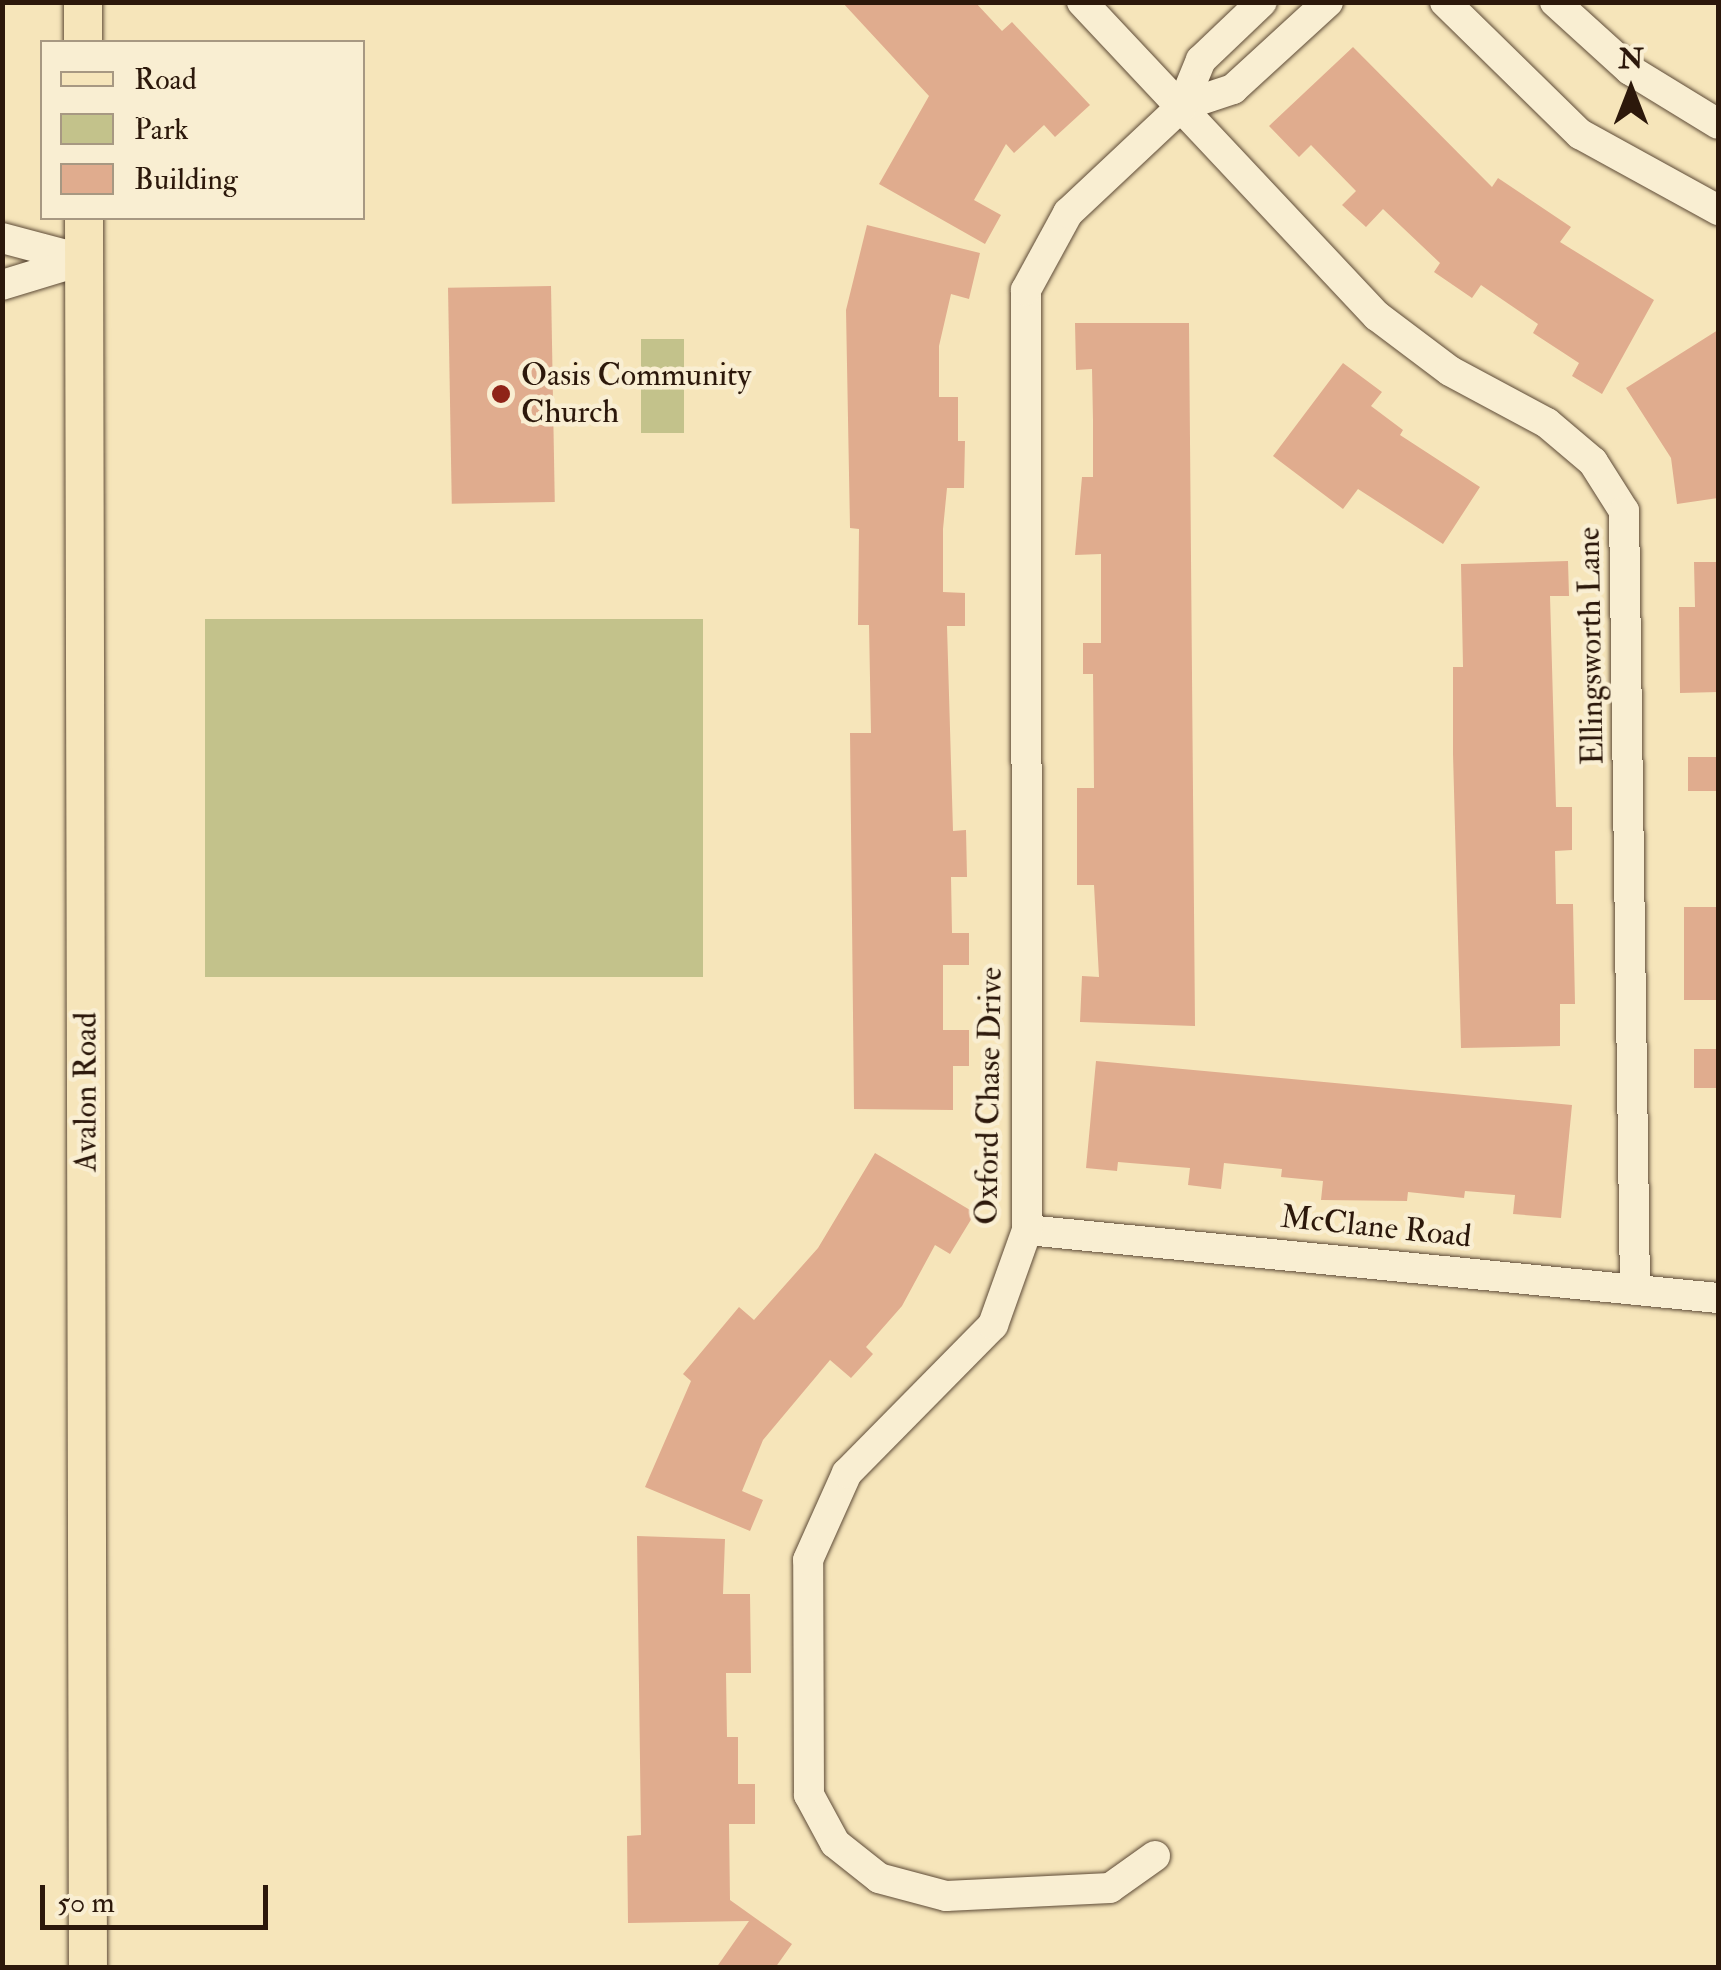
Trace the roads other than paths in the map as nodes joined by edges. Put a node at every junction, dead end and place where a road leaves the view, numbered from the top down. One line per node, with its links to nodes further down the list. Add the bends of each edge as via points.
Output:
1 (83, 2): 9 (main road)
2 (1082, 2): 10 (street, Ellingsworth Lane)
3 (1262, 2): 10 (street, Oxford Chase Drive, via 1201,60)
4 (1276, 2): 8 (street)
5 (1328, 2): 8 (street, Oxford Chase Drive)
6 (1445, 2): 12 (street, via 1580,134 1644,176)
7 (1556, 2): 11 (street, via 1630,70)
8 (1300, 28): 10 (street, Oxford Chase Drive, via 1233,90)
9 (83, 40)
10 (1182, 106): 17 (street, Oxford Chase Drive, via 1068,213 1026,290); 18 (street, Ellingsworth Lane, via 1240,177 1377,316 1450,371 1546,423 1592,462 1624,511)
11 (1718, 124)
12 (1718, 210)
13 (84, 220): 15 (main road, Avalon Road)
14 (2, 238): 15 (street)
15 (84, 260): 16 (street); 21 (main road, Avalon Road)
16 (2, 285)
17 (1026, 1230): 18 (street, McClane Road); 20 (street, Oxford Chase Drive, via 992,1325 847,1474 808,1560 809,1795 835,1843 879,1878 946,1896 1110,1888)
18 (1636, 1290): 19 (street, McClane Road)
19 (1718, 1298)
20 (1155, 1856)
21 (88, 1968)

